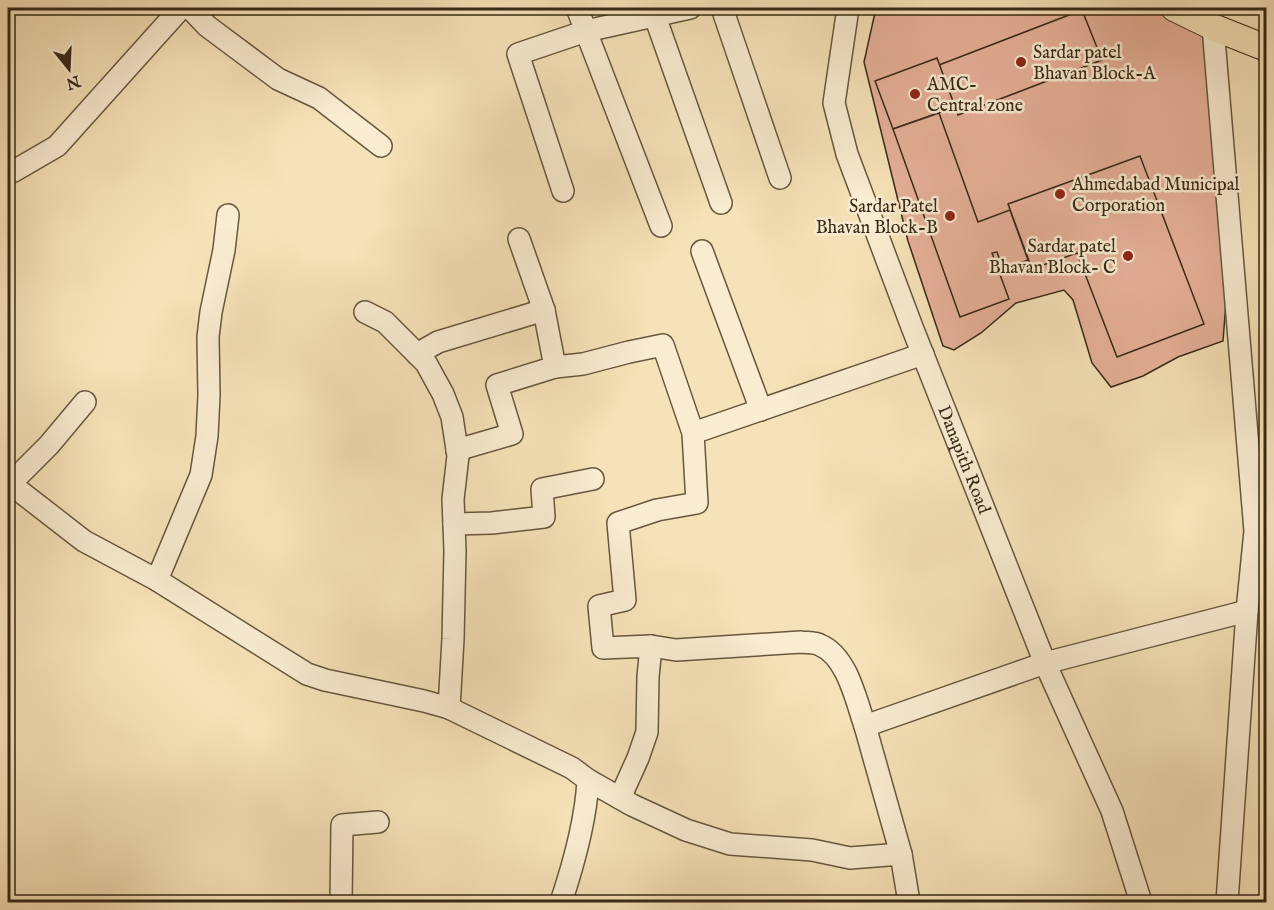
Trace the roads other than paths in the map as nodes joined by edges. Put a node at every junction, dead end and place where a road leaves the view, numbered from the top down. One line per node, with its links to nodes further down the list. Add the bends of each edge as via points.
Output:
1 (181, 8): 13 (street, via 57,146)
2 (190, 8): 12 (street, via 207,26 278,79 320,98)
3 (578, 8): 10 (street)
4 (690, 8): 8 (street)
5 (722, 8): 14 (street)
6 (848, 8): 24 (street, Danapith Road, via 834,103 847,154)
7 (1174, 8): 9 (main road)
8 (653, 11): 10 (street); 16 (street)
9 (1213, 27): 11 (main road); 34 (street, via 1256,531)
10 (586, 31): 15 (street, via 518,54); 18 (street)
11 (1266, 48)
12 (381, 146)
13 (8, 173)
14 (780, 178)
15 (563, 191)
16 (721, 203)
17 (228, 215): 33 (street, via 208,338 209,405 201,475)
18 (661, 226)
19 (519, 239): 21 (street)
20 (702, 251): 27 (street)
21 (544, 309): 23 (street, via 438,342); 25 (street)
22 (365, 312): 23 (street, via 385,322)
23 (417, 354): 29 (street, via 443,394 452,417)
24 (923, 354): 27 (street); 36 (street, Danapith Road)
25 (555, 367): 28 (street, via 663,345); 29 (street, via 497,385 513,434)
26 (85, 402): 31 (street, via 49,445)
27 (761, 410): 28 (street)
28 (693, 433): 35 (street, via 697,503 657,510 618,523 625,600 599,606 603,648)
29 (457, 450): 32 (street)
30 (593, 479): 32 (street, via 542,489 544,516)
31 (9, 483): 33 (street, via 84,541)
32 (454, 524): 37 (street)
33 (157, 580): 37 (street, via 307,674)
34 (1247, 611): 36 (street); 47 (street)
35 (651, 646): 38 (street, via 676,650 818,643 832,652 846,673); 40 (street, via 647,732)
36 (1045, 663): 38 (street); 46 (street, Danapith Road, via 1112,811)
37 (449, 708): 39 (street, via 572,768)
38 (865, 726): 42 (street)
39 (588, 780): 40 (street); 44 (street, via 587,801)
40 (620, 798): 42 (street, via 686,830 730,844 812,850 850,858)
41 (378, 822): 43 (street, via 342,825)
42 (902, 854): 45 (street)
43 (341, 903)
44 (561, 903)
45 (909, 903)
46 (1141, 903)
47 (1227, 903)

